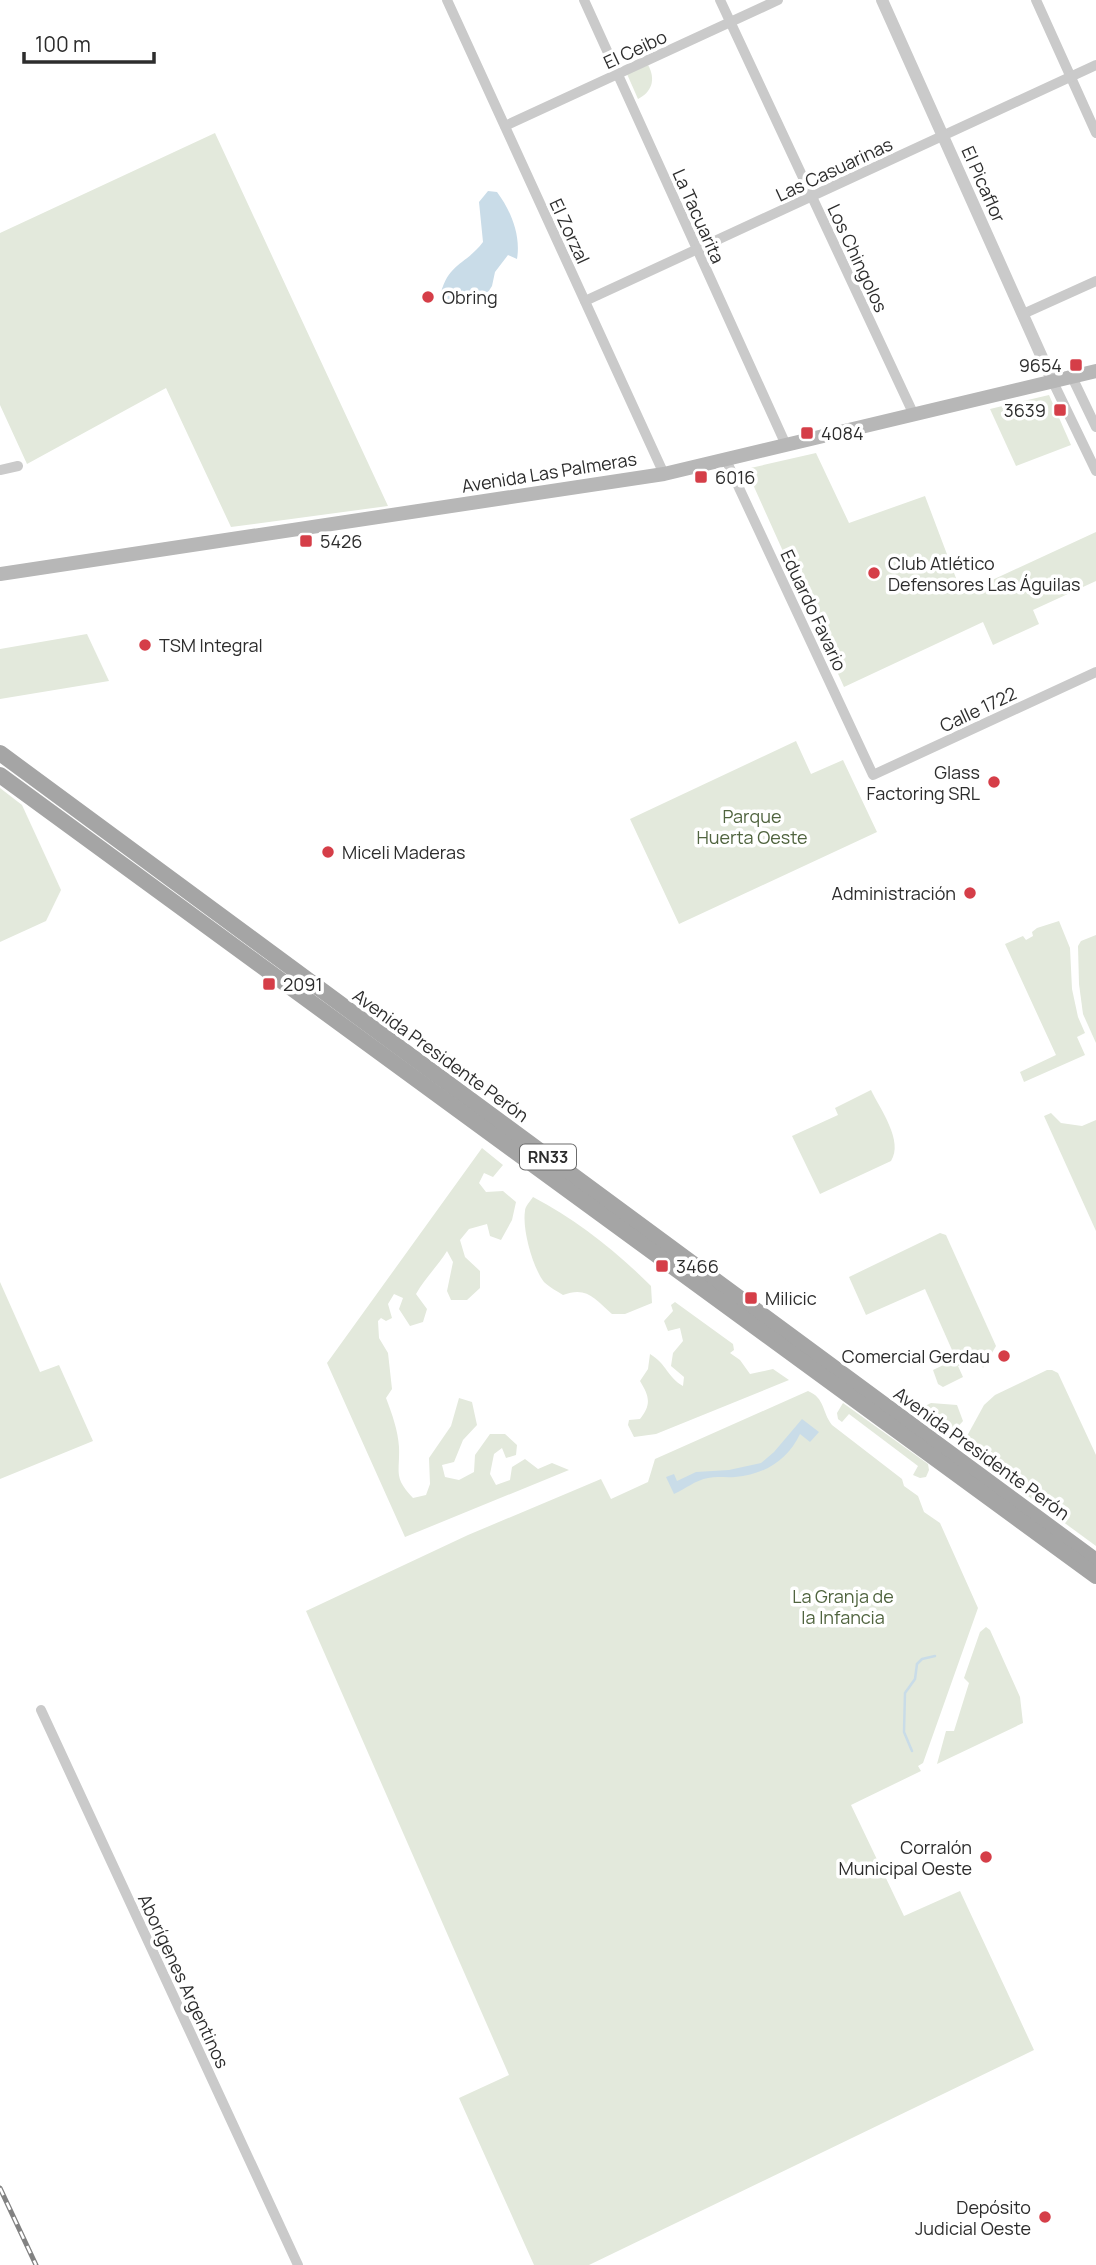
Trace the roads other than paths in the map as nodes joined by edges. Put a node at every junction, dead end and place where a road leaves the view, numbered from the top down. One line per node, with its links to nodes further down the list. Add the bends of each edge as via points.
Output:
1 (447, 0): 11 (street, El Zorzal)
2 (584, 0): 9 (street, La Tacuarita)
3 (720, 0): 7 (street, Los Chingolos)
4 (778, 0): 7 (street, El Ceibo)
5 (882, 0): 13 (street, El Picaflor)
6 (1036, 0): 10 (street)
7 (730, 22): 9 (street, El Ceibo); 14 (street, Los Chingolos)
8 (1096, 65): 10 (street, Las Casuarinas)
9 (617, 74): 11 (street, El Ceibo); 15 (street, La Tacuarita)
10 (1071, 77): 12 (street); 13 (street, Las Casuarinas)
11 (505, 126): 17 (street, El Zorzal)
12 (1096, 134)
13 (943, 136): 14 (street, Las Casuarinas); 18 (street, El Picaflor)
14 (811, 196): 15 (street, Las Casuarinas); 22 (street, Los Chingolos)
15 (696, 249): 17 (street, Las Casuarinas); 24 (street, La Tacuarita)
16 (1096, 281): 18 (street)
17 (585, 301): 29 (street, El Zorzal)
18 (1023, 314): 21 (street, El Picaflor)
19 (1096, 371): 20 (main road, Avenida Las Palmeras)
20 (1072, 377): 21 (main road, Avenida Las Palmeras); 23 (street)
21 (1054, 382): 22 (main road, Avenida Las Palmeras); 28 (street)
22 (914, 415): 24 (main road, Avenida Las Palmeras)
23 (1096, 427)
24 (786, 445): 25 (main road, Avenida Las Palmeras)
25 (726, 460): 29 (main road, Avenida Las Palmeras); 34 (street, Eduardo Favario)
26 (18, 466): 27 (street)
27 (0, 470)
28 (1096, 471)
29 (664, 474): 30 (main road, Avenida Las Palmeras)
30 (0, 574)
31 (1096, 672): 34 (street, Calle 1722)
32 (0, 753): 35 (main road, Avenida Presidente Perón / RN33)
33 (0, 775): 36 (main road, Avenida Presidente Perón / RN33)
34 (873, 775)
35 (1096, 1561)
36 (1096, 1576)
37 (41, 1710): 38 (street, Aborígenes Argentinos)
38 (298, 2265)

